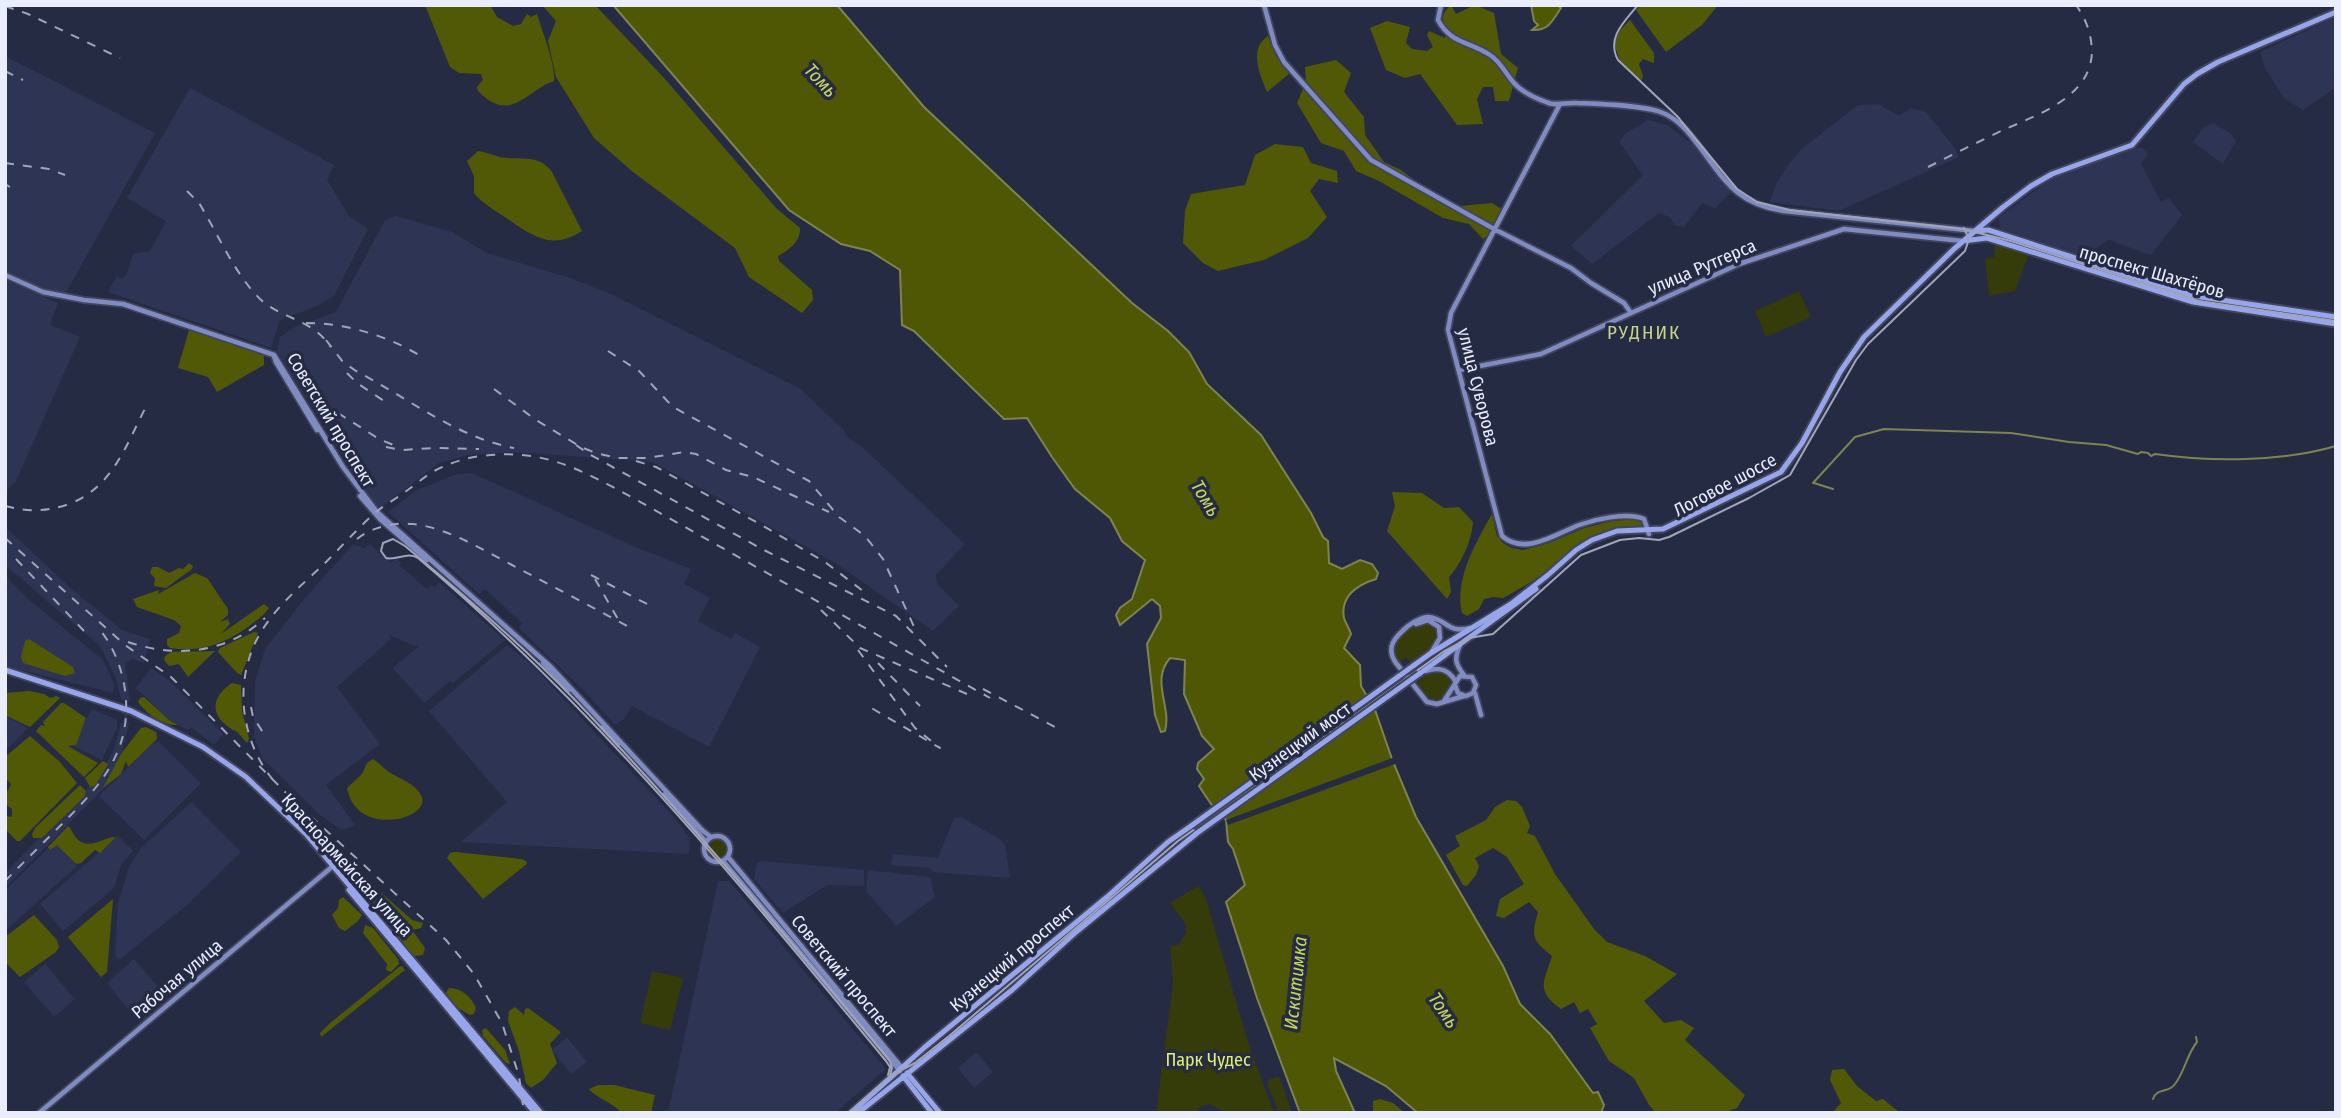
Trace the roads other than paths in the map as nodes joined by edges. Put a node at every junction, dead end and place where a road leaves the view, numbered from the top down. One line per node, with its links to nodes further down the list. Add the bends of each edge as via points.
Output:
1 (1264, 5): 8 (main road, via 1284,62 1359,150)
2 (1441, 5): 4 (main road, via 1438,20 1445,32 1499,61 1518,87)
3 (2336, 12): 10 (main road, Логовое шоссе, via 2197,74 2132,145 2052,174 2018,194)
4 (1549, 104): 5 (main road); 6 (main road)
5 (1560, 104): 6 (main road, улица Суворова); 7 (main road, via 1640,108 1667,115 1686,130 1731,188 1753,204)
6 (1554, 117): 8 (main road, улица Суворова)
7 (1848, 218): 9 (main road); 10 (main road)
8 (1494, 229): 14 (main road, via 1571,268 1624,303); 17 (main road, улица Суворова, via 1448,319)
9 (1849, 229): 12 (main road, улица Рутгерса); 14 (main road, улица Рутгерса, via 1739,264)
10 (1975, 232): 11 (main road); 12 (main road, Логовое шоссе); 15 (main road, проспект Шахтёров, via 1988,230 2194,296)
11 (1987, 238): 12 (main road, проспект Шахтёров); 16 (main road, проспект Шахтёров, via 2193,302)
12 (1965, 241): 18 (main road, Логовое шоссе, via 1867,338 1783,474 1665,532)
13 (5, 275): 21 (main road, Советский проспект, via 43,292 123,304 274,355 373,508)
14 (1631, 313): 17 (main road, улица Рутгерса, via 1541,354)
15 (2336, 317)
16 (2336, 324)
17 (1459, 370): 18 (main road, улица Суворова, via 1499,529 1506,539 1525,544 1590,522 1635,517 1644,519)
18 (1649, 533): 20 (main road, Логовое шоссе, via 1617,531 1592,540 1511,604); 22 (main road, Логовое шоссе, via 1618,534 1585,548)
19 (1406, 628): 20 (main road, via 1427,617 1457,630); 23 (main road, via 1424,621 1437,624 1440,638); 31 (main road, via 1392,642 1392,658 1423,699)
20 (1471, 628): 23 (main road, Логовое шоссе)
21 (513, 635): 34 (main road, Советский проспект, via 561,677); 35 (main road, Советский проспект, via 559,679)
22 (1460, 645): 26 (main road, Логовое шоссе); 27 (main road, via 1455,659)
23 (1431, 653): 24 (main road, Логовое шоссе)
24 (1413, 666): 32 (main road, Кузнецкий мост, bridge)
25 (5, 672): 37 (main road, Красноармейская улица, via 131,714 203,751 271,804)
26 (1419, 674): 28 (main road, via 1441,669); 33 (main road, Кузнецкий мост, bridge)
27 (1464, 675): 28 (main road); 29 (main road, via 1474,680)
28 (1455, 684): 30 (main road); 31 (main road)
29 (1475, 691): 30 (main road); 30 (main road, via 1481,715)
30 (1465, 696): 31 (main road)
31 (1443, 702)
32 (1191, 826): 38 (main road, Кузнецкий проспект)
33 (1197, 833): 38 (main road, Кузнецкий проспект, via 1002,999)
34 (711, 837): 35 (main road); 36 (main road, via 719,836 730,846)
35 (706, 842): 36 (main road, via 707,858 713,862)
36 (725, 859): 38 (main road, Советский проспект)
37 (332, 867): 39 (main road, Рабочая улица); 40 (main road, Красноармейская улица); 41 (main road, Красноармейская улица)
38 (903, 1072): 42 (main road, Кузнецкий проспект); 43 (main road, Кузнецкий проспект); 44 (main road, Советский проспект); 45 (main road, Советский проспект)
39 (39, 1113)
40 (535, 1113)
41 (541, 1113)
42 (851, 1113)
43 (858, 1113)
44 (932, 1113)
45 (940, 1113)

